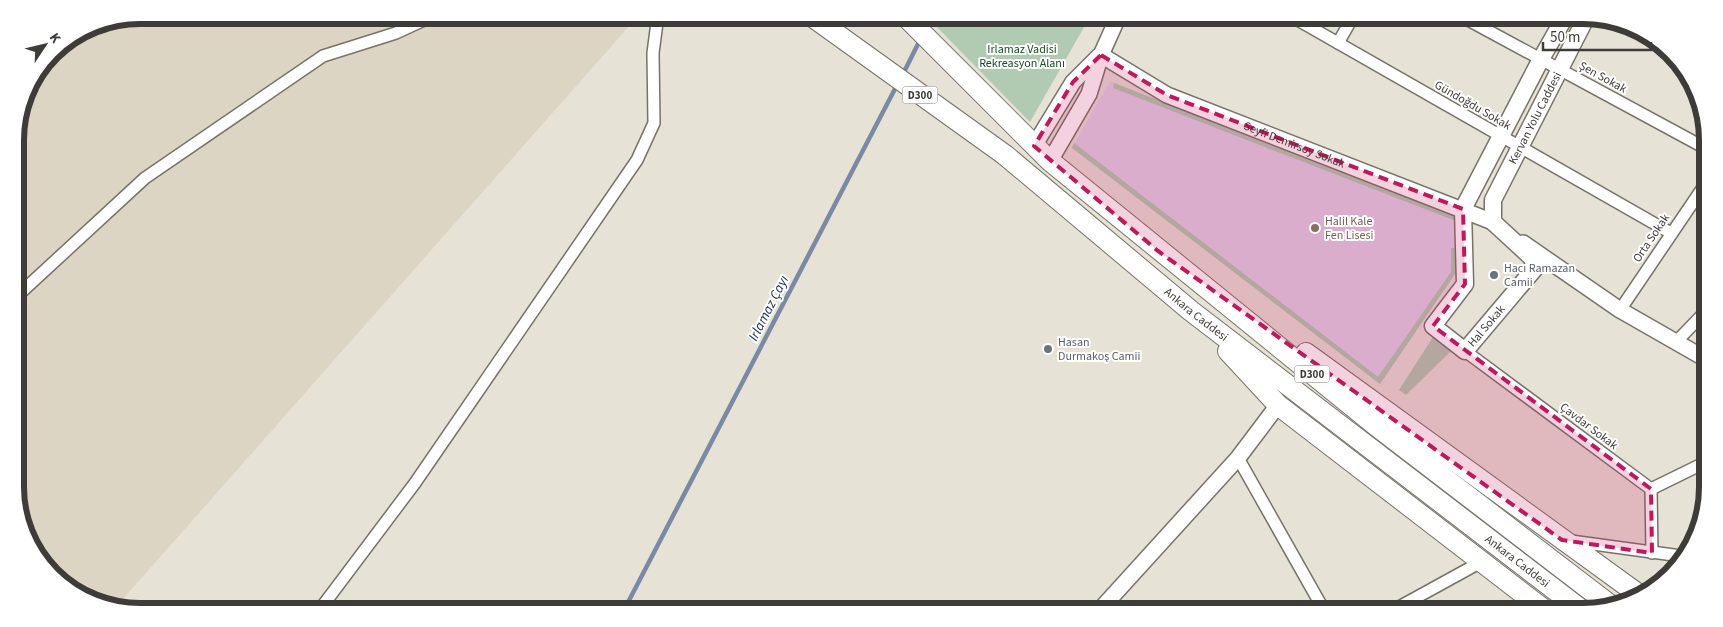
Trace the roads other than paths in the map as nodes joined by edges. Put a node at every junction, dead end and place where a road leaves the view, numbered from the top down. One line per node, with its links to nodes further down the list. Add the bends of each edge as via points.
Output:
1 (416, 24): 25 (street, via 323,56 145,178)
2 (657, 24): 42 (street, via 653,53 654,124 637,160 415,483)
3 (821, 24): 27 (highway, Ankara Caddesi / D300, via 1005,155)
4 (913, 24): 16 (highway, Ankara Caddesi / D300)
5 (1115, 24): 12 (street)
6 (1305, 24): 11 (street, Gündoğdu Sokak)
7 (1349, 24): 11 (street)
8 (1476, 24): 13 (street, Şen Sokak)
9 (1561, 24): 13 (main road, Kervan Yolu Caddesi)
10 (1583, 24): 14 (main road, Kervan Yolu Caddesi)
11 (1338, 43): 15 (street, Gündoğdu Sokak)
12 (1100, 55): 16 (street, via 1073,82); 19 (street, via 1090,94); 21 (street, Seyfi Demirsoy Sokak, via 1167,95)
13 (1541, 59): 14 (street, Şen Sokak); 15 (main road, Kervan Yolu Caddesi)
14 (1561, 69): 17 (street, Şen Sokak); 18 (main road, Kervan Yolu Caddesi)
15 (1500, 137): 18 (street, Gündoğdu Sokak); 21 (main road, Kervan Yolu Caddesi)
16 (1029, 140): 19 (highway, Ankara Caddesi / D300)
17 (1699, 145)
18 (1519, 147): 22 (main road, Kervan Yolu Caddesi, via 1493,200); 23 (street, Gündoğdu Sokak)
19 (1050, 160): 24 (highway, Ankara Caddesi / D300)
20 (1699, 193): 23 (street, Orta Sokak)
21 (1463, 209): 22 (street, Seyfi Demirsoy Sokak); 30 (main road, Hal Sokak, via 1464,284 1433,326)
22 (1498, 226): 26 (street, Seyfi Demirsoy Sokak); 30 (main road, Hal Sokak, via 1531,256 1536,267)
23 (1671, 233): 26 (street, Orta Sokak)
24 (1158, 251): 36 (highway, via 1343,380); 41 (highway, Ankara Caddesi / D300, via 1374,424)
25 (24, 290)
26 (1620, 310): 29 (street, Seyfi Demirsoy Sokak)
27 (1191, 311): 32 (highway); 47 (highway, Ankara Caddesi / D300)
28 (1699, 318): 29 (street)
29 (1676, 342): 31 (street, Seyfi Demirsoy Sokak)
30 (1465, 351): 35 (street, Çavdar Sokak)
31 (1699, 355)
32 (1278, 405): 33 (street); 39 (highway)
33 (1238, 458): 43 (street); 44 (street)
34 (1699, 465): 35 (street)
35 (1651, 489): 37 (street)
36 (1562, 540): 37 (street); 40 (highway)
37 (1652, 553): 38 (street)
38 (1677, 556)
39 (1482, 562): 45 (street); 46 (highway)
40 (1634, 591)
41 (1605, 601)
42 (325, 603)
43 (1106, 603)
44 (1320, 603)
45 (1407, 603)
46 (1535, 603)
47 (1572, 603)

